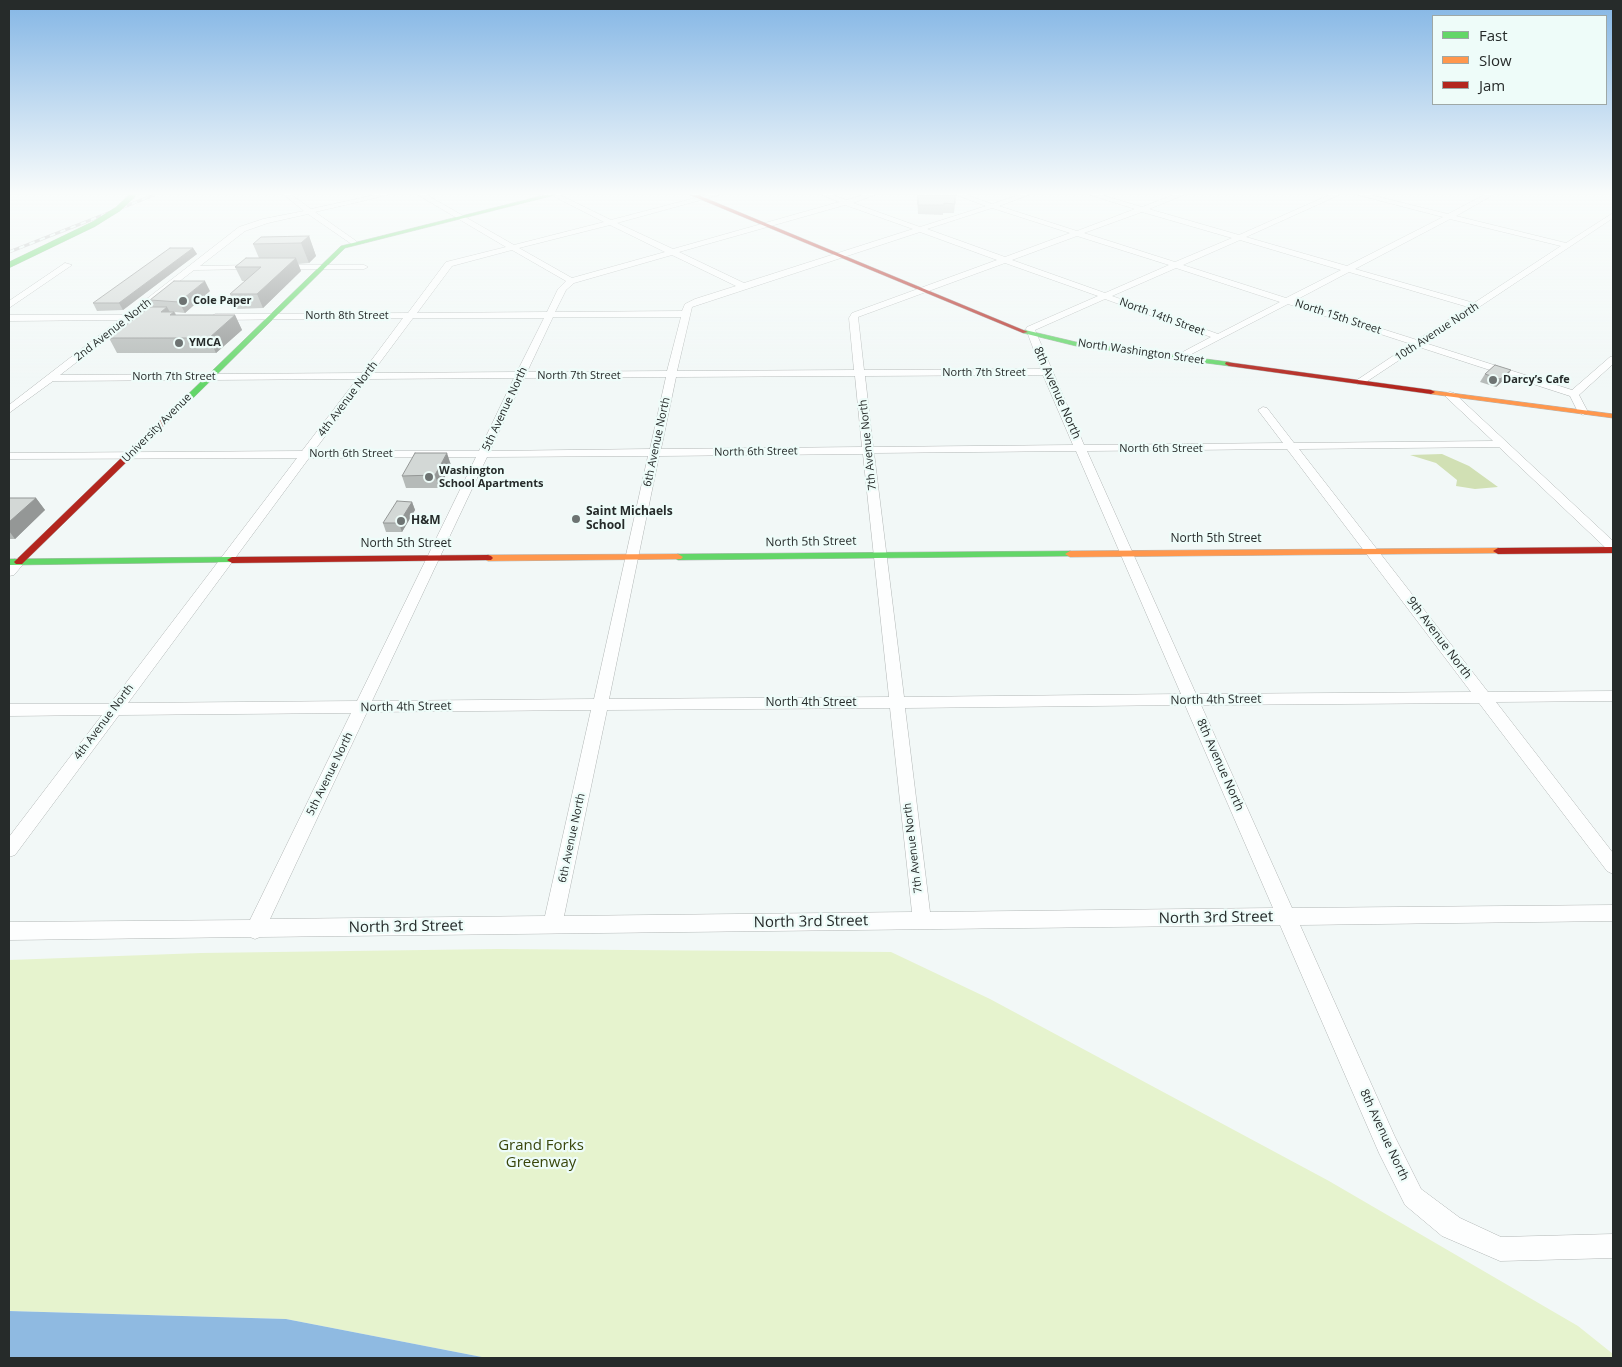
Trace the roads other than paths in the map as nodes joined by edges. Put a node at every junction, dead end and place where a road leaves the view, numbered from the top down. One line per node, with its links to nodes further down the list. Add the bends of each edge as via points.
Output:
1 (22, 259): 18 (main road, bridge)
2 (205, 259): 25 (street, 2nd Avenue North)
3 (329, 259): 23 (main road, University Avenue)
4 (470, 259): 36 (street, 4th Avenue North, via 449,264)
5 (531, 259): 27 (street)
6 (648, 259): 27 (street)
7 (686, 259): 28 (street)
8 (830, 259): 28 (street)
9 (846, 259): 29 (main road, North Washington Street)
10 (1001, 259): 17 (street, North 14th Street)
11 (1013, 259): 17 (street, 7th Avenue North)
12 (1156, 259): 20 (street, North 15th Street)
13 (1190, 259): 20 (street, 8th Avenue North)
14 (1309, 259): 26 (street)
15 (1369, 259): 26 (street)
16 (1547, 259): 33 (street, 10th Avenue North)
17 (1007, 261): 29 (street, 7th Avenue North); 30 (street, North 14th Street)
18 (9, 265)
19 (68, 265): 32 (street)
20 (1176, 265): 30 (street, 8th Avenue North); 31 (street, North 15th Street)
21 (260, 267): 25 (street)
22 (270, 267): 23 (street)
23 (320, 267): 24 (street); 40 (main road, University Avenue)
24 (364, 267)
25 (193, 268): 37 (street, 2nd Avenue North)
26 (1348, 270): 31 (street); 33 (street)
27 (571, 281): 35 (street, 5th Avenue North, via 562,288)
28 (743, 286): 34 (street, via 692,304)
29 (924, 291): 42 (main road, North Washington Street); 48 (street, 7th Avenue North, via 855,316 853,322)
30 (1103, 296): 42 (street, 8th Avenue North, via 1030,328); 43 (street, North 14th Street)
31 (1288, 301): 43 (street); 44 (street, North 15th Street)
32 (9, 305)
33 (1475, 306): 44 (street, 10th Avenue North)
34 (685, 314): 35 (street, North 8th Street); 50 (street, 6th Avenue North)
35 (549, 315): 36 (street, North 8th Street); 49 (street, 5th Avenue North)
36 (409, 316): 40 (street, North 8th Street); 52 (street, 4th Avenue North)
37 (129, 317): 38 (street); 41 (street); 53 (street, 2nd Avenue North)
38 (166, 317)
39 (204, 317): 40 (street, North 8th Street)
40 (270, 317): 51 (main road, University Avenue)
41 (9, 318)
42 (1032, 335): 45 (main road, North Washington Street); 47 (street, 8th Avenue North)
43 (1218, 337): 45 (street)
44 (1419, 343): 54 (street, 10th Avenue North); 55 (street, North 15th Street)
45 (1180, 357): 54 (main road, North Washington Street)
46 (1613, 359): 55 (street)
47 (1047, 372): 48 (street, North 7th Street); 63 (street, 8th Avenue North)
48 (860, 374): 50 (street, North 7th Street); 64 (street, 7th Avenue North)
49 (520, 376): 50 (street, North 7th Street); 52 (street, North 7th Street); 68 (street, 5th Avenue North)
50 (671, 376): 65 (street, 6th Avenue North)
51 (208, 377): 52 (street, North 7th Street); 53 (street, North 7th Street); 66 (main road, University Avenue)
52 (364, 377): 67 (street, 4th Avenue North)
53 (50, 378): 57 (street, 2nd Avenue North)
54 (1360, 382): 56 (main road, North Washington Street)
55 (1574, 394): 59 (street)
56 (1450, 395): 59 (main road, North Washington Street); 61 (street)
57 (9, 410)
58 (1263, 410): 62 (street, 9th Avenue North)
59 (1583, 412): 60 (main road, North Washington Street)
60 (1613, 416)
61 (1503, 444): 62 (street, North 6th Street); 70 (street)
62 (1292, 447): 63 (street, North 6th Street); 71 (street, 9th Avenue North)
63 (1082, 449): 64 (street, North 6th Street); 72 (street, 8th Avenue North)
64 (870, 450): 65 (street, North 6th Street); 73 (street, 7th Avenue North)
65 (656, 452): 68 (street, North 6th Street); 74 (street, 6th Avenue North)
66 (132, 454): 67 (street, North 6th Street); 69 (street, North 6th Street); 77 (main road, University Avenue)
67 (306, 454): 68 (street, North 6th Street); 76 (street, 4th Avenue North)
68 (483, 454): 75 (street, 5th Avenue North)
69 (9, 456)
70 (1613, 549): 71 (main road, North 5th Street)
71 (1373, 552): 72 (main road, North 5th Street); 80 (street, 9th Avenue North)
72 (1126, 553): 73 (main road, North 5th Street); 81 (street, 8th Avenue North)
73 (880, 555): 74 (main road, North 5th Street); 82 (street, 7th Avenue North)
74 (632, 557): 75 (main road, North 5th Street); 83 (street, 6th Avenue North)
75 (433, 558): 76 (main road, North 5th Street); 84 (street, 5th Avenue North)
76 (227, 560): 77 (main road, North 5th Street); 85 (street, 4th Avenue North)
77 (14, 562): 78 (street, University Avenue)
78 (9, 572)
79 (1613, 696): 80 (street, North 4th Street)
80 (1484, 697): 81 (street, North 4th Street); 88 (street, 9th Avenue North)
81 (1191, 700): 82 (street, North 4th Street); 90 (street, 8th Avenue North)
82 (896, 703): 83 (street, North 4th Street); 91 (street, 7th Avenue North)
83 (600, 705): 84 (street, North 4th Street); 92 (street, 6th Avenue North)
84 (361, 708): 85 (street, North 4th Street); 93 (street, 5th Avenue North)
85 (114, 709): 86 (street, North 4th Street); 87 (street, 4th Avenue North)
86 (9, 710)
87 (9, 850)
88 (1613, 866)
89 (1613, 913): 90 (street, North 3rd Street)
90 (1287, 918): 91 (street, North 3rd Street); 95 (street, 8th Avenue North, via 1387,1146 1413,1197 1451,1227 1500,1249)
91 (922, 921): 92 (street, North 3rd Street)
92 (553, 925): 93 (street, North 3rd Street)
93 (255, 930): 94 (street, North 3rd Street)
94 (9, 931)
95 (1613, 1246)

